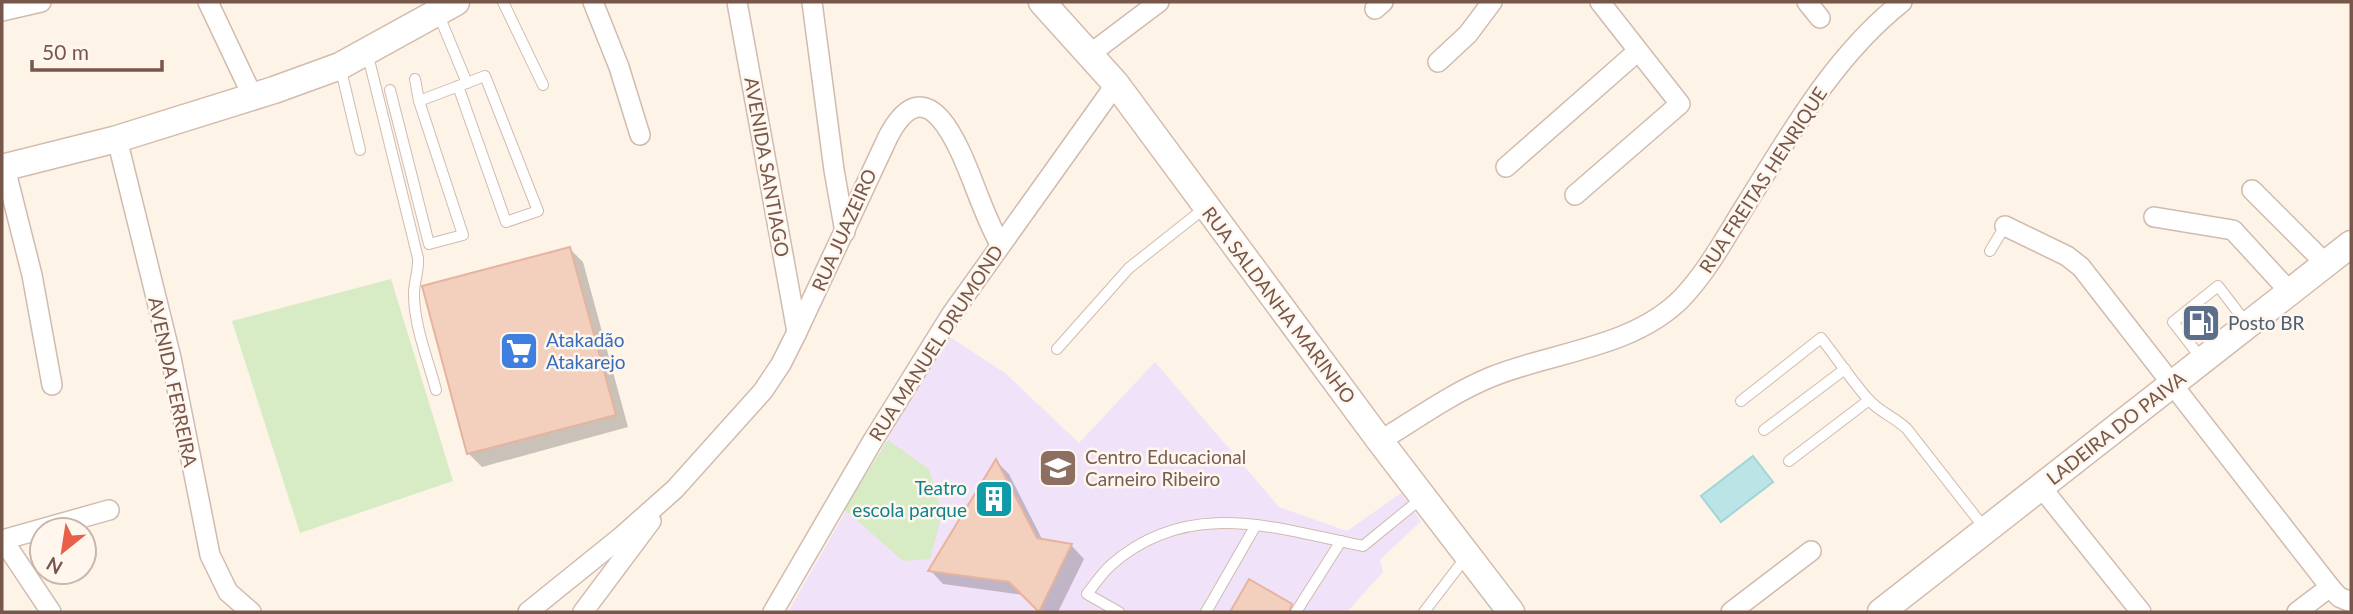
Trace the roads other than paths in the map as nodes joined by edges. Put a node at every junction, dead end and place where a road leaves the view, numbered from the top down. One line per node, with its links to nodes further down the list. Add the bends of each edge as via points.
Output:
1 (41, 2): 14 (street)
2 (208, 2): 26 (street)
3 (503, 2): 24 (lane)
4 (593, 2): 28 (street)
5 (737, 2): 45 (street, AVENIDA SANTIAGO)
6 (812, 2): 38 (street)
7 (1042, 2): 18 (main road, RUA SALDANHA MARINHO)
8 (1159, 2): 18 (street)
9 (1492, 2): 19 (street, via 1468,34)
10 (1600, 2): 17 (street)
11 (1807, 2): 15 (street)
12 (1902, 2): 55 (street, RUA FREITAS HENRIQUE, via 1848,52 1712,261 1665,313 1624,334 1488,378)
13 (447, 7): 16 (main road); 23 (lane)
14 (2, 11)
15 (1820, 18)
16 (367, 51): 20 (main road); 51 (lane, via 418,258 415,316)
17 (1638, 51): 31 (street); 34 (street, via 1680,104)
18 (1090, 54): 22 (main road, RUA SALDANHA MARINHO)
19 (1438, 62)
20 (340, 66): 26 (main road); 30 (lane)
21 (415, 79): 27 (lane)
22 (1116, 84): 35 (main road, RUA SALDANHA MARINHO); 39 (street, RUA MANUEL DRUMOND)
23 (462, 85): 23 (lane, via 506,222 538,211 485,76); 27 (lane)
24 (543, 85)
25 (390, 90): 27 (lane, via 429,244 463,235)
26 (253, 97): 29 (main road)
27 (419, 101)
28 (640, 135)
29 (117, 139): 32 (main road); 70 (street, AVENIDA FERREIRA, via 171,358 210,555 228,592)
30 (360, 150)
31 (1506, 167)
32 (3, 168): 50 (street, via 32,275)
33 (2252, 190): 42 (street)
34 (1575, 195)
35 (1207, 207): 46 (lane, via 1129,268); 55 (main road, RUA SALDANHA MARINHO)
36 (2154, 217): 43 (street, via 2233,230)
37 (2005, 226): 41 (lane); 49 (street, via 2081,267)
38 (845, 232): 39 (street, RUA JUAZEIRO, via 895,125 903,113 916,108 936,115 951,132); 45 (street, RUA JUAZEIRO)
39 (1000, 244): 73 (street, RUA MANUEL DRUMOND, via 907,385)
40 (2351, 244): 42 (main road, LADEIRA DO PAIVA)
41 (1990, 251)
42 (2326, 264): 43 (main road, LADEIRA DO PAIVA)
43 (2290, 292): 44 (main road, LADEIRA DO PAIVA)
44 (2248, 325): 47 (main road, LADEIRA DO PAIVA); 47 (lane, via 2218,286 2173,322)
45 (797, 332): 58 (street, RUA JUAZEIRO, via 763,391)
46 (1057, 349)
47 (2203, 360): 49 (main road, LADEIRA DO PAIVA)
48 (1845, 369): 52 (lane); 53 (lane, via 1821,338); 54 (lane)
49 (2173, 384): 57 (main road, LADEIRA DO PAIVA); 67 (street)
50 (52, 385)
51 (436, 390)
52 (1869, 400): 56 (lane); 62 (lane, via 1897,419)
53 (1741, 401)
54 (1764, 430)
55 (1380, 441): 59 (main road, RUA SALDANHA MARINHO)
56 (1789, 461)
57 (2041, 487): 62 (main road, LADEIRA DO PAIVA); 81 (street)
58 (675, 489): 71 (street, RUA JUAZEIRO); 72 (street, RUA JUAZEIRO)
59 (1423, 496): 64 (lane, via 1363,545); 66 (main road, RUA SALDANHA MARINHO)
60 (109, 510): 63 (street)
61 (1256, 524): 64 (lane); 74 (lane, via 1189,526 1133,548 1109,566 1087,594); 75 (lane)
62 (1987, 531): 80 (main road, LADEIRA DO PAIVA)
63 (2, 540): 69 (street)
64 (1341, 541): 76 (lane)
65 (1811, 551): 79 (street)
66 (1468, 554): 77 (lane); 78 (main road, RUA SALDANHA MARINHO)
67 (2330, 587): 68 (street); 82 (street)
68 (2351, 603)
69 (51, 612)
70 (251, 612)
71 (528, 612)
72 (583, 612)
73 (773, 612)
74 (1119, 612)
75 (1206, 612)
76 (1297, 612)
77 (1424, 612)
78 (1511, 612)
79 (1731, 612)
80 (1881, 612)
81 (2141, 612)
82 (2297, 612)

